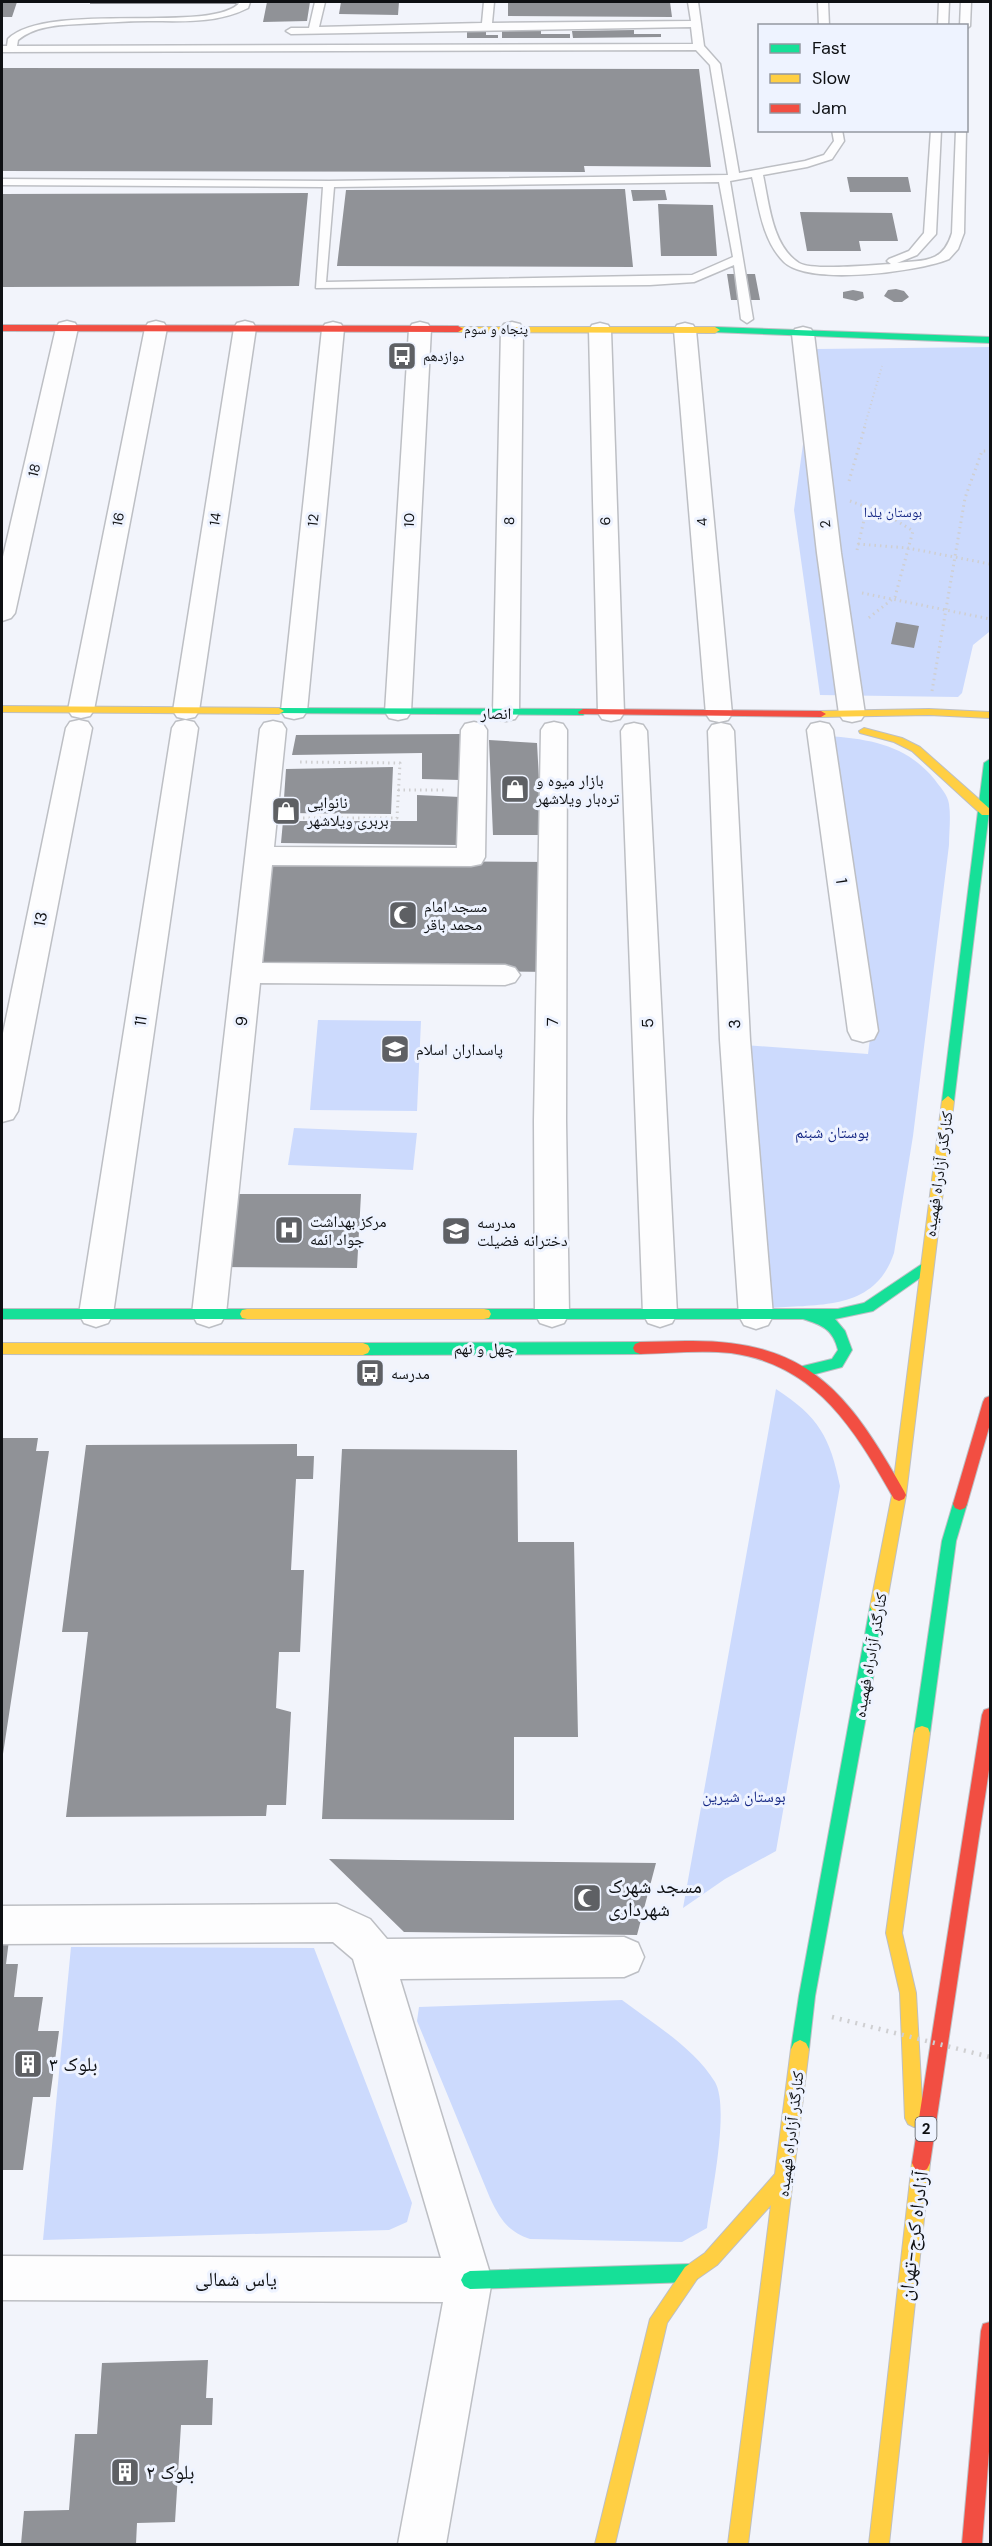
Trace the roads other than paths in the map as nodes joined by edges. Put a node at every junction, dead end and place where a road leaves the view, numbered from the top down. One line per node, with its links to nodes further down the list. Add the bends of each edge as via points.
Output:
1 (245, 2): 16 (lane, via 235,12 196,19 48,24 23,30)
2 (320, 2): 13 (lane)
3 (489, 2): 12 (lane)
4 (693, 2): 8 (lane)
5 (823, 2): 9 (lane)
6 (944, 2): 10 (lane)
7 (966, 2): 11 (lane)
8 (696, 24): 12 (lane); 15 (lane)
9 (824, 24)
10 (943, 24)
11 (965, 24)
12 (487, 26): 13 (lane)
13 (313, 30): 14 (lane)
14 (291, 31)
15 (699, 47): 16 (lane); 21 (lane, via 715,64)
16 (7, 49)
17 (837, 132): 20 (lane, via 839,141 828,157)
18 (936, 132): 25 (lane, via 930,234 913,253 890,262)
19 (961, 132): 25 (lane, via 958,233 944,258 883,268)
20 (757, 174): 21 (lane); 25 (lane, via 774,240 788,259 798,268)
21 (729, 178): 23 (lane); 24 (lane)
22 (2, 182): 23 (lane)
23 (329, 184): 24 (lane, via 320,286 650,281 694,278)
24 (739, 259): 27 (lane)
25 (829, 269)
26 (2, 316): 27 (main road, پنجاه و سوم)
27 (748, 325): 29 (main road, پنجاه و سوم); 29 (main road, پنجاه و سوم); 37 (main road, پنجاه و سوم)
28 (2, 327): 30 (main road, پنجاه و سوم)
29 (810, 327): 38 (main road, پنجاه و سوم); 47 (street, 2, via 829,553)
30 (68, 328): 31 (main road, پنجاه و سوم); 39 (street, 18)
31 (156, 328): 32 (main road, پنجاه و سوم); 44 (street, 16)
32 (245, 328): 33 (main road, پنجاه و سوم); 45 (street, 14)
33 (333, 329): 34 (main road, پنجاه و سوم); 46 (street, 12)
34 (420, 329): 35 (main road, پنجاه و سوم); 41 (street, 10)
35 (512, 329): 36 (main road, پنجاه و سوم); 42 (street, 8)
36 (600, 330): 37 (main road, پنجاه و سوم); 48 (street, 6)
37 (685, 330): 49 (street, 4)
38 (990, 340)
39 (2, 613)
40 (2, 709): 44 (main road, انصار)
41 (398, 712): 42 (main road, انصار); 46 (main road, انصار)
42 (506, 713): 48 (main road, انصار)
43 (990, 715): 47 (main road, انصار, via 929,712)
44 (80, 723): 45 (main road, انصار); 60 (street, 13)
45 (185, 724): 46 (main road, انصار); 63 (street, 11)
46 (279, 724): 56 (street, 9, via 270,762)
47 (856, 725): 49 (main road, انصار); 53 (main road, انصار); 55 (main road, via 916,749)
48 (628, 726): 49 (main road, انصار); 66 (street, 5)
49 (721, 727): 68 (street, 3, via 735,1040)
50 (474, 730): 56 (street, via 471,857)
51 (554, 730): 65 (street, 7)
52 (820, 730): 59 (street, 1)
53 (910, 732)
54 (990, 763): 55 (main road, کنارگذر آزادراه فهمیده)
55 (986, 812): 61 (main road, کنارگذر آزادراه فهمیده)
56 (260, 856): 57 (street, 9)
57 (247, 973): 58 (street); 64 (street, 9)
58 (505, 975)
59 (863, 1031)
60 (2, 1111)
61 (926, 1267): 67 (main road, چهل و نهم, via 868,1307 838,1314); 72 (main road, کنارگذر آزادراه فهمیده)
62 (2, 1314): 63 (main road, چهل و نهم)
63 (96, 1314): 64 (main road, چهل و نهم)
64 (209, 1314): 65 (main road, چهل و نهم)
65 (552, 1314): 66 (main road, چهل و نهم)
66 (660, 1314): 68 (main road, چهل و نهم)
67 (801, 1314): 68 (main road, چهل و نهم); 70 (main road, via 829,1320 843,1340 845,1351 842,1361 834,1367)
68 (756, 1316)
69 (2, 1349): 70 (main road, چهل و نهم, via 731,1348 772,1357)
70 (804, 1371): 72 (main road, چهل و نهم, via 825,1384 858,1421)
71 (990, 1402): 78 (main road, via 949,1541 894,1933 908,1993)
72 (899, 1495): 77 (main road, کنارگذر آزادراه فهمیده, via 807,1996)
73 (990, 1715): 78 (main road, آزادراه کرج-تهران / 2)
74 (2, 1925): 76 (street, via 337,1923 356,1933)
75 (624, 1957): 76 (street)
76 (374, 1959): 81 (street)
77 (785, 2177): 79 (main road, via 711,2259); 85 (main road, کنارگذر آزادراه فهمیده)
78 (917, 2191): 86 (main road, آزادراه کرج-تهران / 2)
79 (692, 2274): 81 (main road); 84 (main road, via 659,2319)
80 (2, 2278): 81 (street, یاس شمالی)
81 (470, 2280): 83 (street)
82 (990, 2331): 87 (main road)
83 (422, 2544)
84 (605, 2544)
85 (738, 2544)
86 (879, 2544)
87 (972, 2544)

